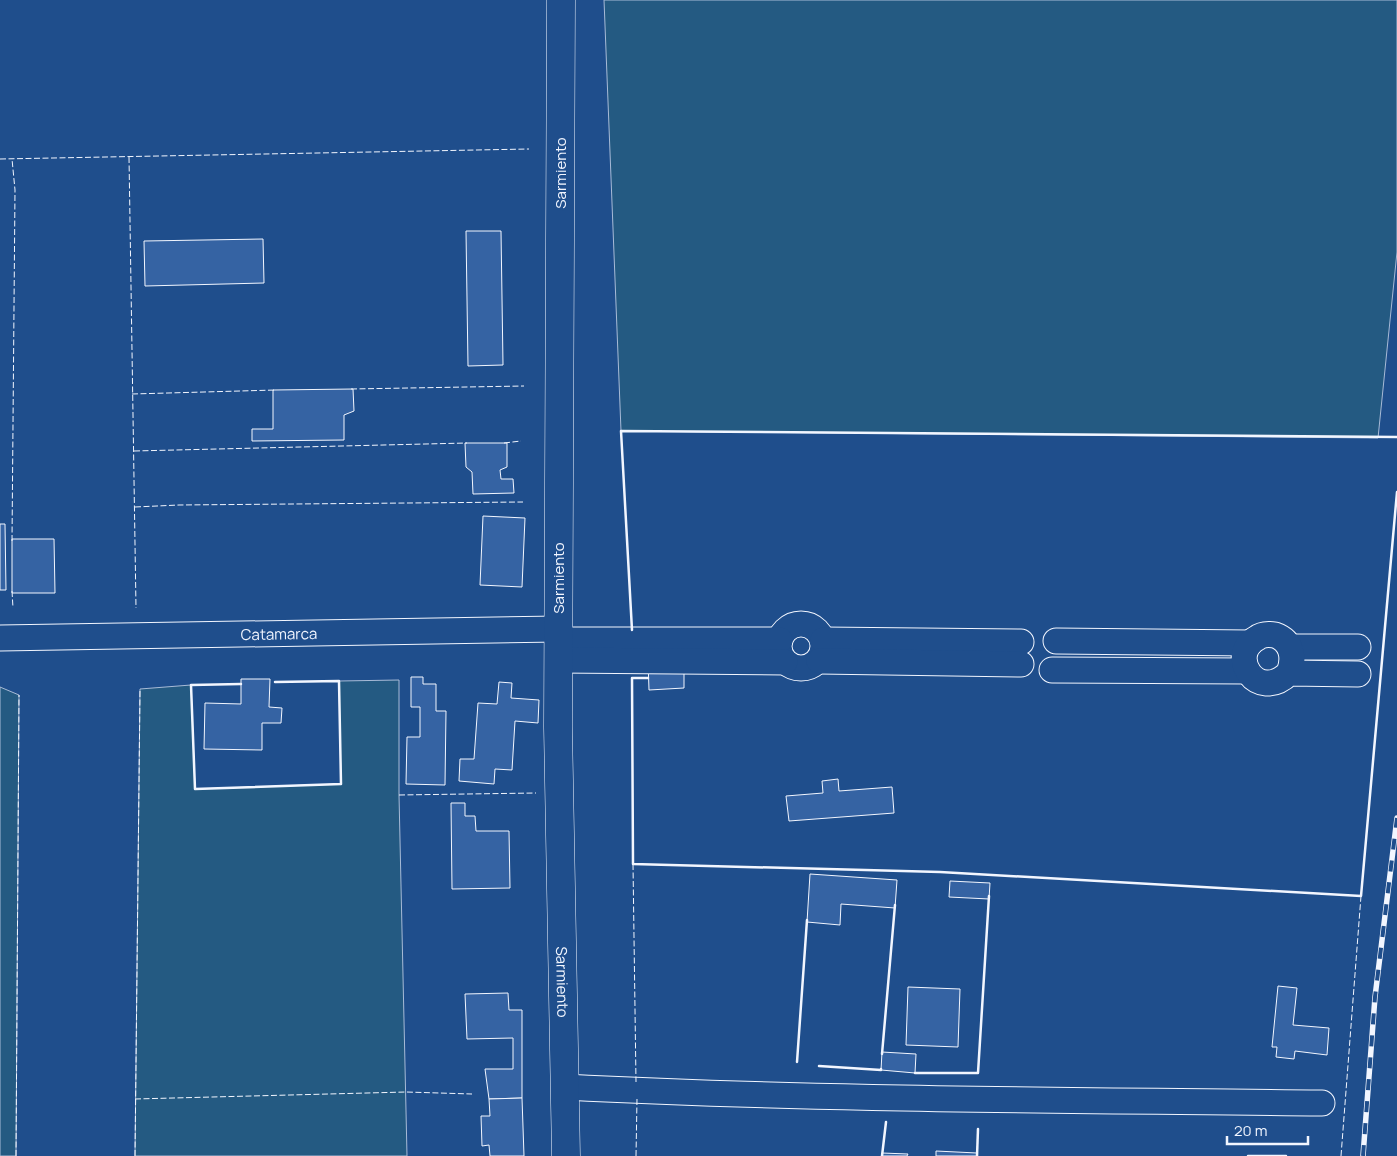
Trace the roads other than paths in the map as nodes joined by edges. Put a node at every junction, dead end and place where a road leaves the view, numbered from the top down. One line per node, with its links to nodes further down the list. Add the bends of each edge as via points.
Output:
1 (561, 0): 4 (main road, Sarmiento)
2 (0, 638): 4 (street, Catamarca)
3 (1056, 641): 5 (street); 10 (street, via 1049,634 1029,634); 11 (street, via 1060,658)
4 (558, 643): 9 (street, Catamarca); 15 (main road, Sarmiento)
5 (1250, 643): 6 (street, via 1258,637 1273,635); 12 (street, via 1244,655)
6 (1290, 647): 7 (street); 13 (street, via 1293,657)
7 (1358, 647)
8 (821, 650): 9 (street, via 813,666 798,669); 9 (street, via 820,633 801,623 782,633); 10 (street)
9 (782, 651)
10 (1021, 653): 11 (street, via 1032,673)
11 (1052, 670): 12 (street)
12 (1247, 671): 13 (street, via 1259,682 1267,684 1283,679)
13 (1289, 673): 14 (street)
14 (1358, 674)
15 (565, 1086): 16 (street, via 703,1094 879,1098); 17 (main road, Sarmiento)
16 (1322, 1103)
17 (566, 1156)

